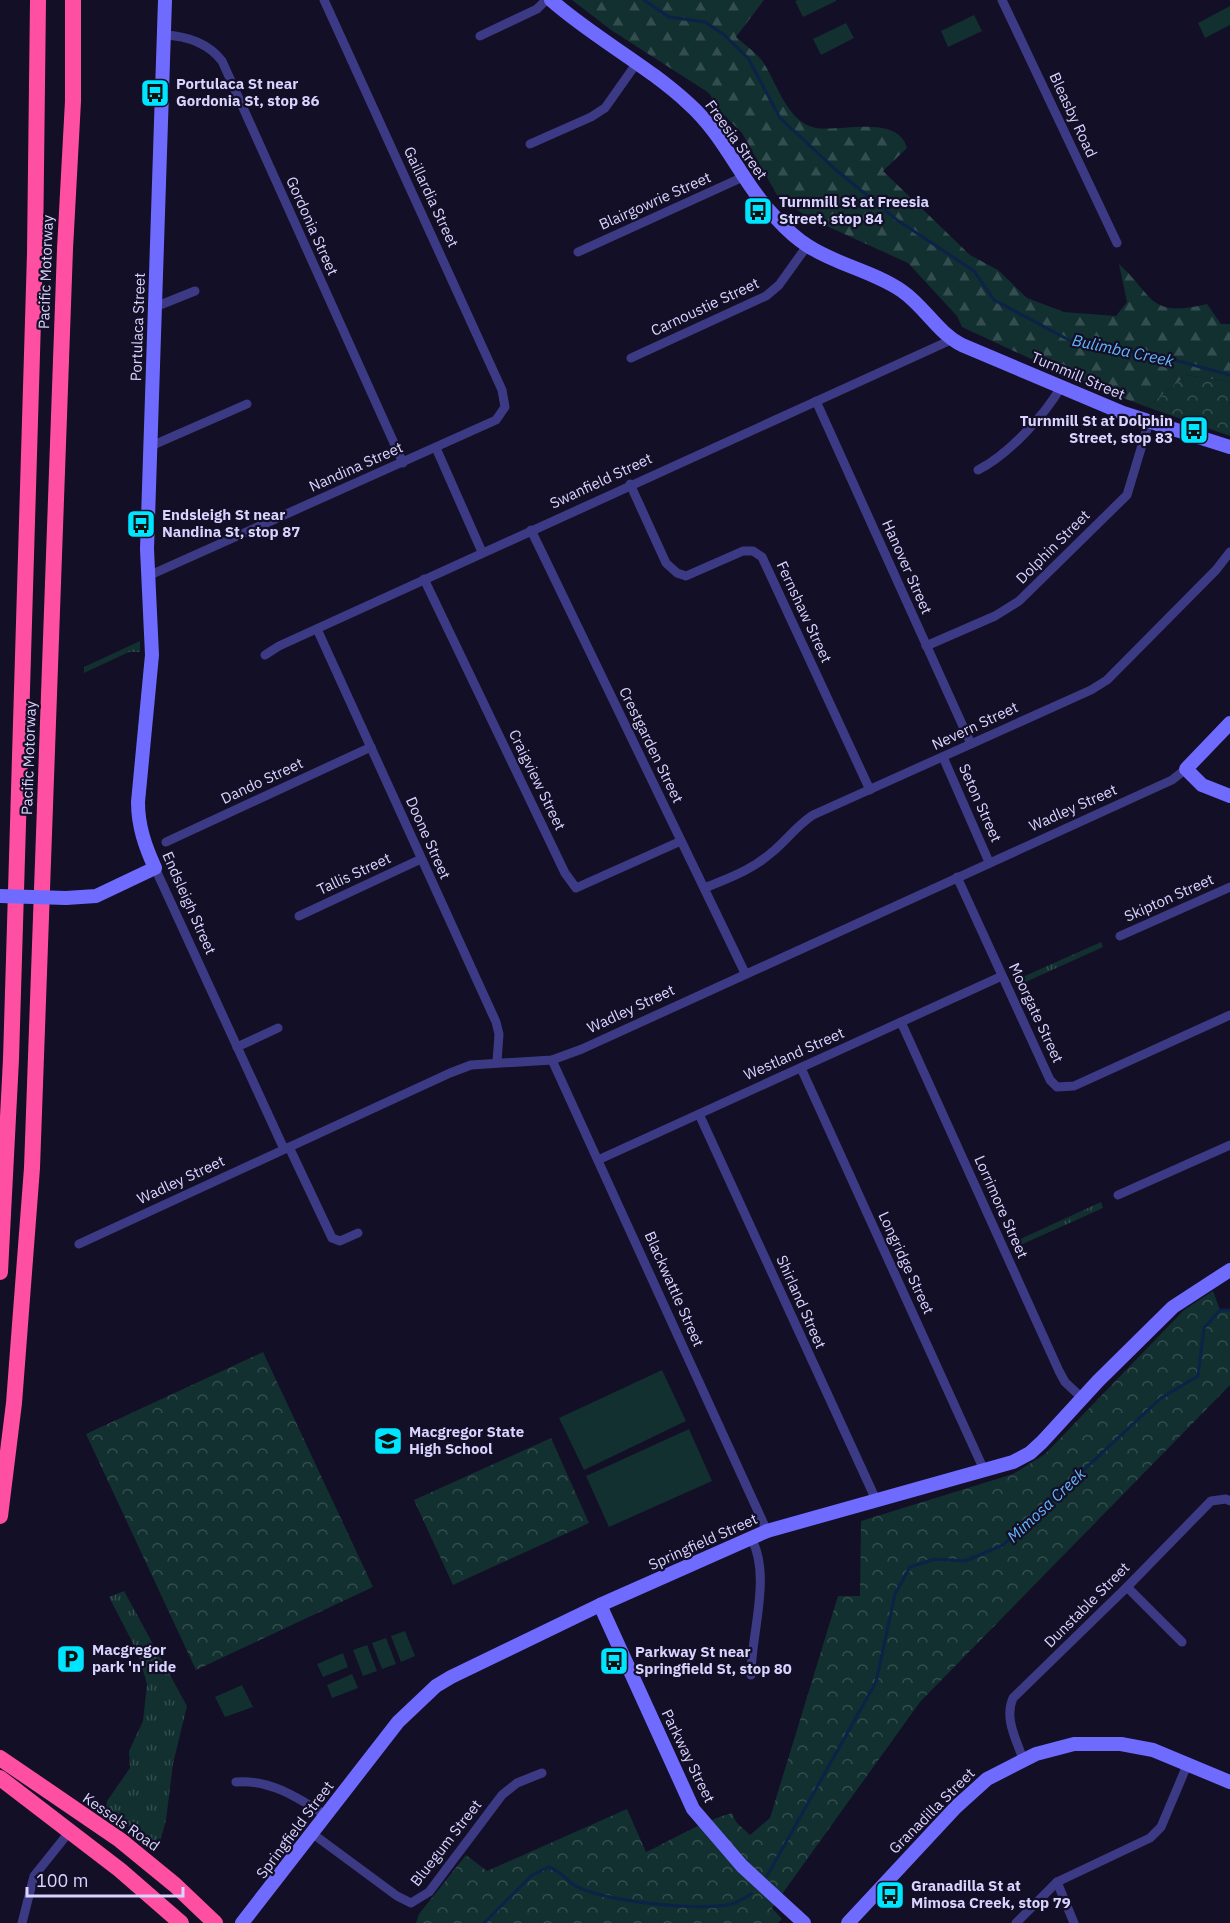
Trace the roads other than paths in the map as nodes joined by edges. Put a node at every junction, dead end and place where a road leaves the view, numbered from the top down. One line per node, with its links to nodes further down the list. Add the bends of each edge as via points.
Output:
1 (38, 0): 75 (highway, Pacific Motorway, via 35,253 11,1059)
2 (73, 0): 80 (highway, Pacific Motorway, via 73,101 33,1157 14,1403)
3 (165, 0): 8 (street, Portulaca Street)
4 (324, 0): 23 (street, Gaillardia Street, via 502,390)
5 (546, 0): 9 (street, via 537,9)
6 (551, 0): 10 (street, Freesia Street, via 596,38)
7 (1002, 0): 13 (street, Bleasby Road)
8 (164, 36): 17 (street, Portulaca Street); 28 (street, Gordonia Street, via 180,36 207,45 222,62)
9 (480, 36)
10 (636, 64): 11 (street, via 604,108); 12 (street, Freesia Street, via 690,105)
11 (530, 144)
12 (743, 177): 14 (street, Freesia Street, via 772,214); 15 (street, Blairgowrie Street)
13 (1117, 243)
14 (807, 246): 18 (street, Freesia Street, via 901,291 920,305); 19 (street, Carnoustie Street, via 779,285 766,296)
15 (578, 252)
16 (195, 291): 17 (street)
17 (155, 307): 25 (street, Portulaca Street)
18 (951, 340): 20 (street, Turnmill Street); 21 (street, Swanfield Street)
19 (631, 358)
20 (1062, 387): 24 (street, Turnmill Street); 29 (street, via 1038,420 990,465)
21 (816, 401): 30 (street, Swanfield Street); 37 (street, Hanover Street)
22 (247, 404): 25 (street)
23 (505, 408): 27 (street, Nandina Street, via 496,420)
24 (1149, 422): 26 (street, Turnmill Street); 37 (street, Dolphin Street, via 1127,495 1018,602)
25 (151, 446): 34 (street, Portulaca Street)
26 (1230, 447)
27 (436, 448): 28 (street, Nandina Street); 32 (street)
28 (403, 463): 34 (street, Nandina Street)
29 (978, 471)
30 (630, 484): 31 (street, Swanfield Street); 45 (street, Fernshaw Street, via 666,563 676,573 686,576 743,551 753,551 762,557)
31 (531, 530): 32 (street, Swanfield Street); 47 (street, Crestgarden Street)
32 (482, 552): 35 (street, Swanfield Street)
33 (1230, 552): 41 (street, Nevern Street, via 1107,680)
34 (148, 576): 38 (street, Portulaca Street)
35 (424, 579): 36 (street, Swanfield Street); 47 (street, Craigview Street, via 565,873 576,888)
36 (317, 629): 39 (street, Swanfield Street); 42 (street, Doone Street)
37 (926, 646): 41 (street, Hanover Street)
38 (152, 654): 51 (street, Endsleigh Street, via 138,817)
39 (266, 656)
40 (1230, 723): 44 (street)
41 (971, 744): 43 (street, Nevern Street)
42 (371, 747): 48 (street, Dando Street); 49 (street, Doone Street)
43 (943, 757): 45 (street, Nevern Street); 50 (street, Seton Street)
44 (1185, 769): 46 (street, via 1202,785); 50 (street, Wadley Street, via 1172,780)
45 (870, 790): 54 (street, Nevern Street, via 799,824 753,868)
46 (1230, 795)
47 (681, 841): 54 (street, Crestgarden Street)
48 (166, 842)
49 (422, 859): 56 (street, Tallis Street); 65 (street, Doone Street, via 496,1022)
50 (989, 862): 52 (street, Wadley Street)
51 (155, 868): 55 (street, bridge, via 96,896); 63 (street, Endsleigh Street)
52 (957, 877): 58 (street, Wadley Street); 59 (street, Moorgate Street)
53 (1230, 886): 57 (street, Skipton Street)
54 (705, 888): 58 (street, Crestgarden Street)
55 (0, 896)
56 (299, 916)
57 (1120, 936)
58 (745, 973): 64 (street, Wadley Street)
59 (1002, 976): 60 (street, Moorgate Street, via 1050,1080 1057,1087 1074,1086); 61 (street, Westland Street)
60 (1230, 1015)
61 (901, 1022): 66 (street, Westland Street); 76 (street, Lorrimore Street, via 1059,1371)
62 (278, 1028): 63 (street)
63 (237, 1047): 69 (street, Endsleigh Street)
64 (552, 1060): 65 (street, Wadley Street); 70 (street, Blackwattle Street)
65 (497, 1062): 69 (street, Wadley Street, via 471,1065 450,1073)
66 (801, 1068): 67 (street, Westland Street); 77 (street, Longridge Street)
67 (699, 1114): 70 (street, Westland Street); 79 (street, Shirland Street)
68 (1230, 1146): 71 (street)
69 (287, 1148): 72 (street, Endsleigh Street, via 332,1238 340,1241); 73 (street, Wadley Street)
70 (598, 1160): 81 (street, Blackwattle Street)
71 (1118, 1195)
72 (358, 1233)
73 (79, 1244)
74 (1230, 1270): 76 (street, Springfield Street, via 1173,1307)
75 (0, 1272)
76 (1082, 1398): 77 (street, Springfield Street, via 1030,1453)
77 (984, 1470): 79 (street, Springfield Street)
78 (1230, 1501): 83 (street, Dunstable Street, via 1210,1500)
79 (877, 1502): 81 (street, Springfield Street)
80 (0, 1516)
81 (767, 1531): 82 (street, Springfield Street)
82 (751, 1538): 84 (street, Springfield Street); 86 (street, via 759,1562)
83 (1127, 1587): 85 (street); 88 (street, Dunstable Street, via 1013,1698 1010,1721)
84 (600, 1605): 94 (street, Springfield Street, via 436,1686 398,1722); 103 (street, Parkway Street, via 693,1809 742,1866)
85 (1182, 1642)
86 (751, 1675)
87 (0, 1758): 98 (highway, Kessels Road, via 120,1840)
88 (1023, 1759): 89 (street, Granadilla Street, via 1061,1747 1104,1743 1153,1750); 104 (street, Granadilla Street, via 987,1779 956,1807)
89 (1188, 1764): 93 (street, Granadilla Street); 97 (street, via 1161,1827 1150,1838)
90 (542, 1773): 96 (street, Bluegum Street, via 502,1795 429,1892 411,1903)
91 (0, 1778): 95 (highway)
92 (236, 1782): 94 (street, via 271,1785)
93 (1230, 1782)
94 (327, 1816): 96 (street, Springfield Street)
95 (70, 1831): 99 (highway); 100 (street, via 34,1876)
96 (314, 1834): 102 (street, Springfield Street)
97 (1057, 1882): 105 (street); 106 (street)
98 (175, 1885): 99 (highway, via 184,1912); 101 (highway, Kessels Road)
99 (179, 1921)
100 (21, 1923)
101 (215, 1923)
102 (242, 1923)
103 (804, 1923)
104 (848, 1923)
105 (1016, 1923)
106 (1074, 1923)

